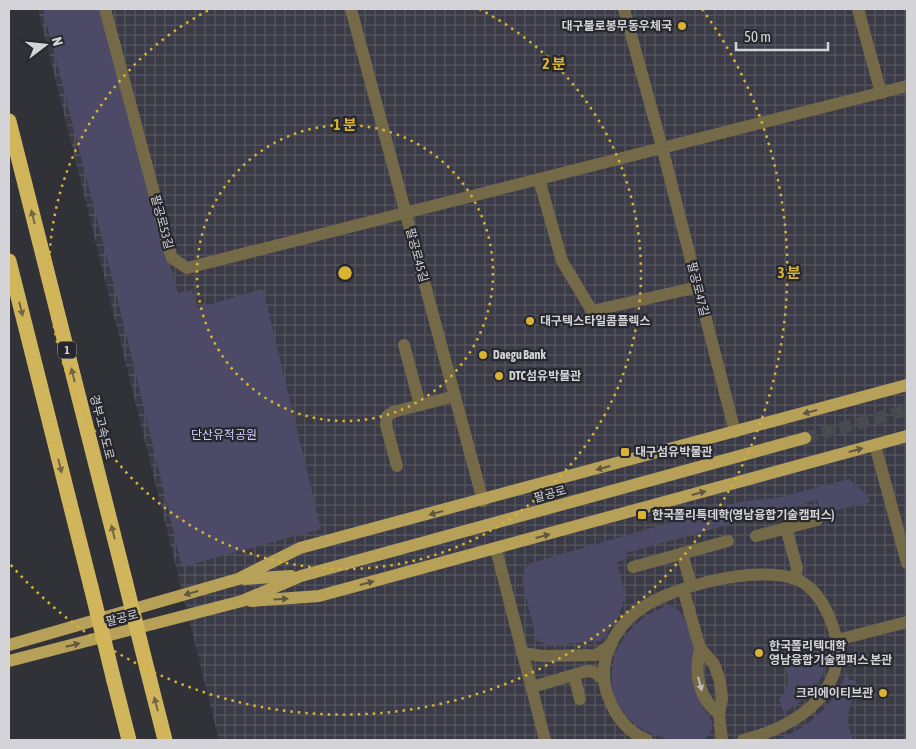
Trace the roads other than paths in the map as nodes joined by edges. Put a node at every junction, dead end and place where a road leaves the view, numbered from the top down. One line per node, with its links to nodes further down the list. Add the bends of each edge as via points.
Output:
1 (105, 9): 10 (street, 팔공로53길, via 168,249 178,264 195,267)
2 (352, 9): 10 (street, 팔공로45길)
3 (624, 9): 8 (street, 팔공로47길)
4 (858, 9): 6 (street)
5 (907, 86): 6 (street)
6 (881, 93): 8 (street)
7 (9, 121): 52 (highway, 경부고속도로 / 1, one-way to 7, bridge)
8 (662, 147): 9 (street, 팔공로53길); 12 (street, 팔공로47길)
9 (539, 179): 10 (street, 팔공로53길); 12 (street, via 562,261 592,311)
10 (406, 214): 15 (street, 팔공로45길)
11 (9, 262): 51 (highway, one-way to 51, bridge)
12 (698, 287): 17 (street, 팔공로47길)
13 (404, 346): 16 (street)
14 (907, 385): 17 (main road, one-way to 17)
15 (455, 396): 16 (street); 22 (street, 팔공로45길)
16 (420, 405): 21 (street, via 387,416 386,425)
17 (734, 432): 22 (main road, one-way to 22)
18 (907, 436): 20 (main road)
19 (806, 438): 31 (main road, 팔공로)
20 (875, 445): 27 (main road, one-way to 20); 29 (street)
21 (397, 466)
22 (483, 501): 33 (main road, one-way to 33, via 300,548)
23 (817, 520): 24 (street)
24 (786, 528): 25 (street); 32 (street, via 797,568)
25 (756, 536)
26 (728, 541): 28 (street)
27 (496, 549): 35 (main road, one-way to 27, via 320,596); 42 (street)
28 (682, 553): 30 (street); 34 (street)
29 (907, 563)
30 (633, 567)
31 (302, 576): 33 (main road); 35 (main road)
32 (791, 578): 34 (street, via 744,576); 38 (street, via 806,585 819,598)
33 (238, 579): 37 (main road, 팔공로, one-way to 37)
34 (687, 587): 40 (street, via 639,610); 41 (street)
35 (242, 601): 43 (main road, 팔공로, one-way to 35)
36 (907, 622): 38 (street)
37 (30, 638): 39 (main road, 팔공로); 43 (main road, via 39,647)
38 (837, 640): 56 (street, via 834,675 829,688 817,702 783,727)
39 (9, 645)
40 (611, 645): 44 (street, via 596,655); 47 (street, via 604,661)
41 (700, 648): 50 (street, via 714,664 720,681 722,699); 50 (street, one-way to 50, via 697,669 702,694)
42 (522, 653): 44 (street); 48 (street)
43 (34, 655): 45 (main road, 팔공로)
44 (567, 656): 46 (street)
45 (9, 662)
46 (572, 676): 47 (street, via 592,672); 48 (street); 49 (street)
47 (603, 679): 54 (street, via 617,715 632,732)
48 (532, 687): 53 (street)
49 (580, 699)
50 (719, 714): 55 (street)
51 (129, 740)
52 (165, 740)
53 (545, 740)
54 (647, 740)
55 (723, 740)
56 (743, 740)

